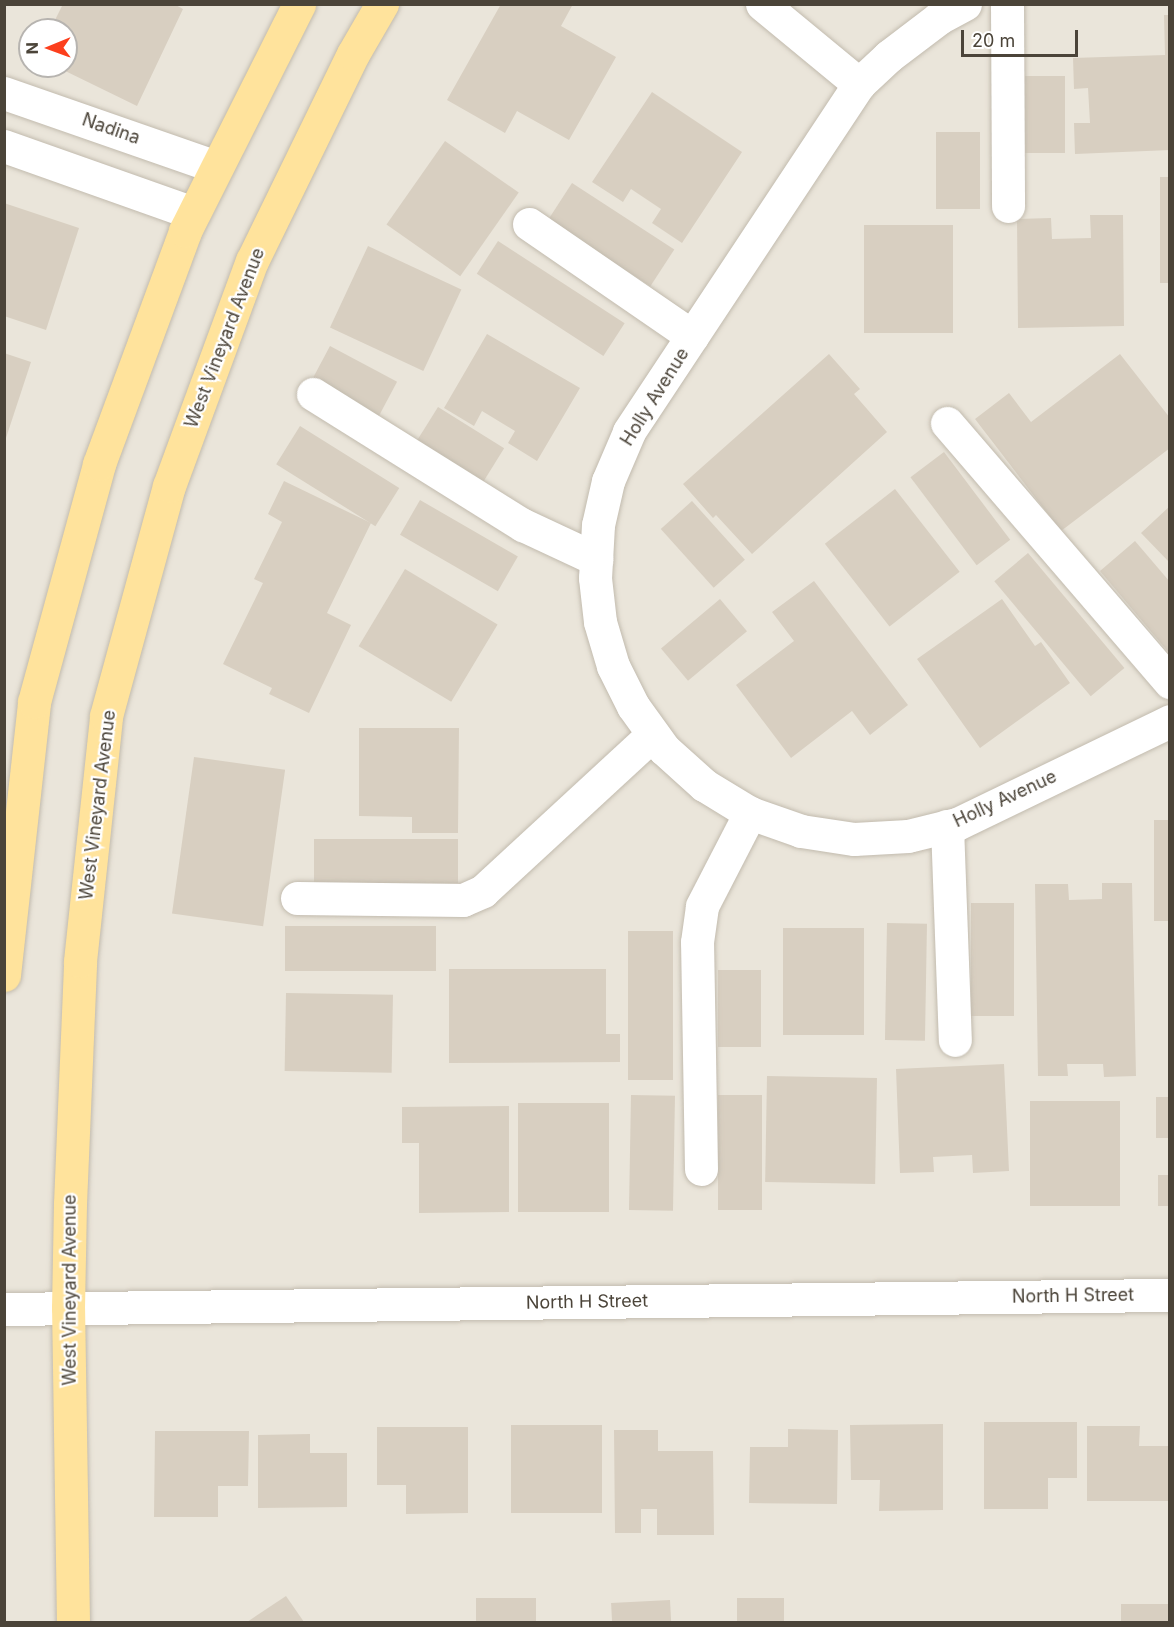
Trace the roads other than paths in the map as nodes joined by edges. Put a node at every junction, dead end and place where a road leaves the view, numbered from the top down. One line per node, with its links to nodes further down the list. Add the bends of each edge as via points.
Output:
1 (299, 4): 9 (main road)
2 (382, 4): 27 (main road, West Vineyard Avenue, via 353,54 252,261 170,486 106,716 80,961)
3 (762, 4): 6 (street)
4 (965, 4): 6 (street, Holly Avenue, via 939,18)
5 (1006, 4): 10 (street)
6 (859, 84): 13 (street, Holly Avenue)
7 (4, 93): 9 (street, Nadina)
8 (4, 146): 11 (street)
9 (218, 166): 11 (main road)
10 (1008, 206)
11 (194, 213): 23 (main road, via 99,464 34,702)
12 (529, 224): 13 (street)
13 (692, 336): 16 (street, Holly Avenue, via 629,432 608,481 598,525)
14 (313, 394): 16 (street, via 523,525)
15 (947, 423): 17 (street)
16 (596, 559): 19 (street, Holly Avenue, via 600,622 613,666 633,706)
17 (1170, 682)
18 (1170, 721): 21 (street, Holly Avenue)
19 (653, 734): 20 (street, Holly Avenue, via 704,785); 22 (street, via 483,891 463,900)
20 (750, 813): 21 (street, Holly Avenue, via 801,831 854,839 908,836); 25 (street, via 702,906 697,942)
21 (947, 826): 24 (street)
22 (297, 898)
23 (4, 975)
24 (955, 1040)
25 (701, 1169)
26 (1170, 1295): 27 (street, North H Street)
27 (68, 1308): 28 (street, North H Street); 29 (main road, West Vineyard Avenue)
28 (4, 1309)
29 (73, 1623)

